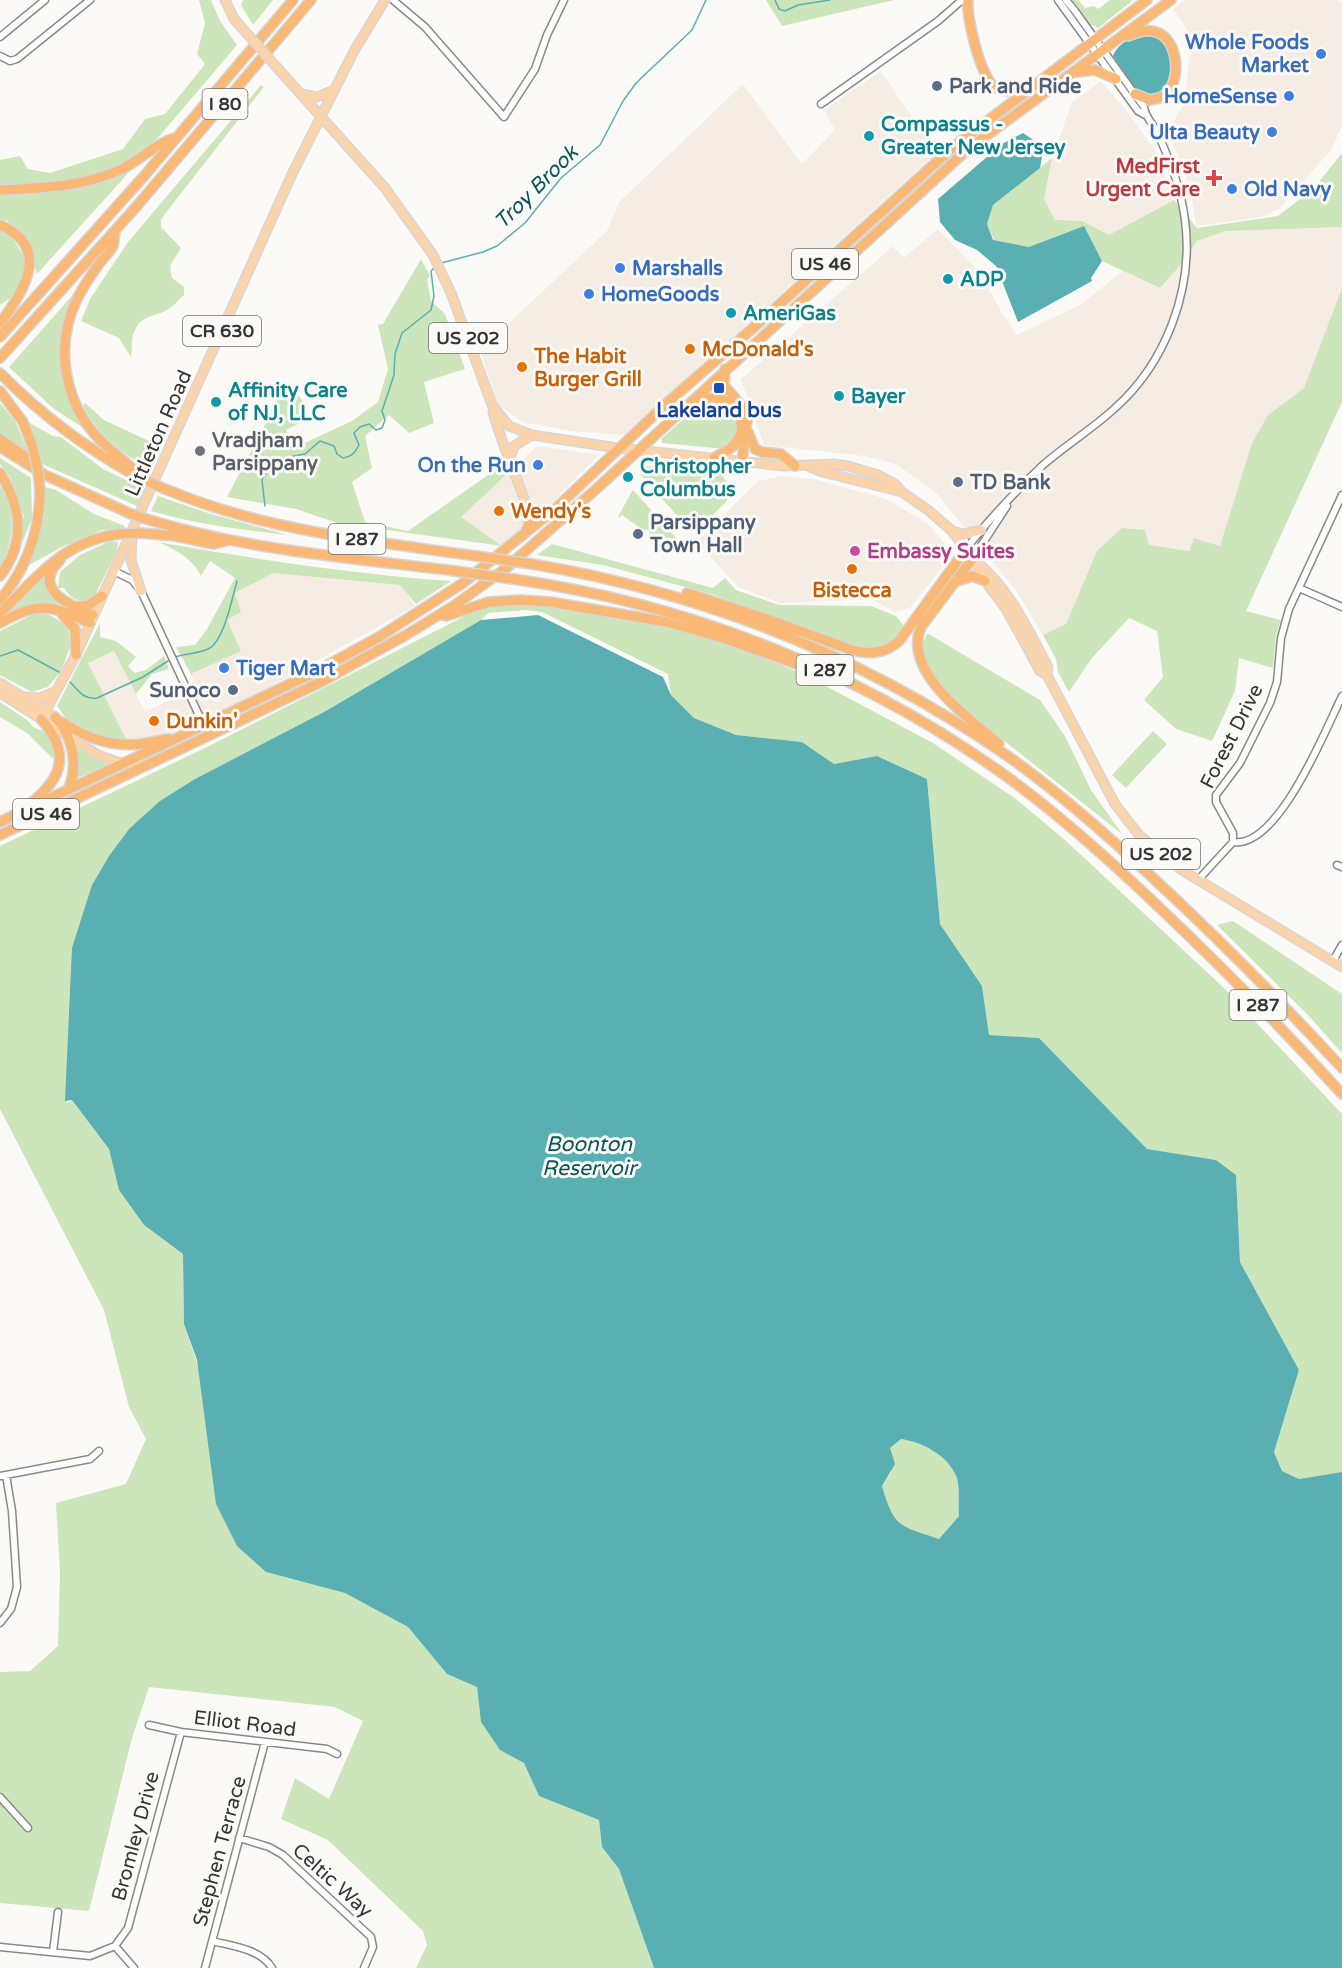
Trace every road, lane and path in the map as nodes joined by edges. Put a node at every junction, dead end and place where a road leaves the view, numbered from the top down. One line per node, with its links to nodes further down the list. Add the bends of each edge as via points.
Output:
1 (45, 0): 15 (street)
2 (90, 0): 19 (street, via 17,59 10,61)
3 (225, 0): 24 (main road, bridge, via 234,20)
4 (293, 0): 29 (highway, I 80)
5 (312, 0): 32 (highway, I 80)
6 (385, 0): 23 (main road, Littleton Road)
7 (393, 0): 8 (street, via 425,27 504,117 535,69)
8 (564, 0)
9 (962, 0): 26 (street)
10 (968, 0): 22 (highway, via 968,16 988,80 1006,91)
11 (1058, 0): 16 (street)
12 (1066, 0): 16 (street)
13 (1147, 0): 16 (highway, US 46)
14 (1171, 0): 17 (highway, US 46)
15 (0, 37)
16 (1092, 40): 18 (street); 22 (highway, US 46)
17 (1118, 41): 18 (highway, US 46); 25 (highway, via 1153,31 1163,36 1173,50 1175,73 1166,95 1150,100)
18 (1101, 53): 20 (highway, US 46); 21 (street); 25 (street)
19 (0, 56)
20 (1074, 72): 21 (highway, via 1095,70); 36 (highway, US 46, via 967,150)
21 (1116, 79): 27 (street)
22 (1036, 83): 45 (highway, US 46, via 953,147)
23 (334, 90): 24 (main road, via 317,97); 28 (main road, Littleton Road)
24 (301, 94): 28 (main road)
25 (1135, 94): 27 (street)
26 (821, 104)
27 (1145, 115): 55 (street, via 1176,174 1186,222 1185,277 1174,319 1153,362 1129,395 1043,465)
28 (321, 116): 39 (main road, US 202, via 385,188 436,260); 60 (main road, Littleton Road / CR 630, via 292,172)
29 (178, 136): 30 (highway, via 162,141 126,167 94,180); 34 (highway, I 80)
30 (0, 191)
31 (0, 225): 33 (highway, via 22,242 30,270 23,290)
32 (116, 230): 35 (highway, I 80); 53 (highway, via 112,246 72,312 65,337 66,370 74,400 87,425)
33 (0, 323)
34 (0, 337)
35 (0, 358)
36 (725, 369): 40 (highway, US 46); 41 (highway, via 724,385 742,407)
37 (0, 373): 53 (highway, I 287, via 80,442)
38 (0, 391): 74 (highway, bridge, via 18,414 32,445 40,490 31,548)
39 (492, 405): 42 (main road, US 202, via 509,426); 48 (main road)
40 (673, 417): 46 (highway, US 46); 47 (highway, via 705,399 720,398 733,405 740,417 739,435 732,447)
41 (747, 423): 49 (highway); 50 (highway, via 755,449 781,454)
42 (532, 435): 45 (main road, US 202); 48 (main road, via 514,446)
43 (0, 439): 52 (highway)
44 (0, 447): 52 (highway, I 287)
45 (618, 448): 46 (main road, US 202); 57 (highway, US 46)
46 (638, 450): 47 (main road, US 202); 81 (highway, US 46, via 505,569)
47 (714, 458): 49 (main road, US 202)
48 (510, 459): 56 (main road)
49 (742, 460): 50 (main road, US 202)
50 (795, 466): 58 (main road, US 202, via 810,466 902,492)
51 (0, 473): 68 (highway, via 15,505 19,529 13,554)
52 (45, 475): 62 (highway, I 287, bridge, via 131,514)
53 (143, 479): 66 (highway, I 287, bridge, via 231,514 277,525)
54 (1342, 495): 71 (street, Forest Drive)
55 (1013, 497): 59 (street); 65 (street)
56 (527, 507): 57 (highway, via 537,514); 61 (highway, via 529,525)
57 (555, 509): 61 (highway, US 46)
58 (951, 530): 59 (main road, via 964,534); 64 (main road, US 202)
59 (981, 530): 64 (street)
60 (137, 532): 62 (highway, via 214,544); 63 (highway, bridge); 67 (main road, Littleton Road / CR 630); 72 (main road, via 131,556)
61 (522, 537): 92 (highway, US 46, via 463,583 380,637)
62 (228, 540): 91 (highway, I 287, bridge, via 608,596 723,628 767,645)
63 (89, 541): 75 (highway, via 56,564 51,576 55,594); 78 (highway, via 52,562)
64 (966, 549): 65 (main road, US 202); 66 (highway, via 896,644 870,653 651,583)
65 (973, 558): 69 (main road, US 202); 70 (highway); 83 (main road, US 202, via 994,576 1016,606 1048,667)
66 (532, 564): 97 (highway, I 287, via 658,591 796,639 927,705)
67 (114, 571): 72 (street, via 132,580); 73 (main road, Littleton Road / CR 630)
68 (0, 576)
69 (985, 581): 70 (highway, via 972,576); 83 (main road, US 202, via 1006,609 1040,671)
70 (953, 584): 97 (highway, via 919,632 923,666 955,706)
71 (1299, 588): 76 (street); 103 (street, Forest Drive, via 1284,623 1274,693 1240,763 1215,798 1230,825)
72 (141, 591): 92 (street)
73 (102, 596): 75 (highway, via 89,605); 79 (main road, Littleton Road / CR 630)
74 (0, 600)
75 (74, 607): 79 (highway)
76 (1342, 607)
77 (61, 612): 79 (highway); 80 (highway, via 33,608); 82 (highway, via 75,629)
78 (0, 613)
79 (91, 619): 82 (main road, Littleton Road / CR 630)
80 (0, 623)
81 (406, 635): 91 (highway, via 489,602 550,602 667,622 726,639 806,668); 96 (highway, US 46, via 321,682)
82 (76, 655): 85 (main road, Littleton Road / CR 630)
83 (1047, 675): 104 (main road, US 202, via 1123,816 1153,848)
84 (0, 683): 87 (main road)
85 (56, 691): 87 (main road, via 40,698); 89 (main road, Littleton Road / CR 630)
86 (0, 693): 89 (main road)
87 (22, 696): 89 (main road)
88 (1342, 696): 103 (street, via 1288,802 1255,838)
89 (43, 715): 90 (main road); 93 (main road); 99 (highway, via 58,745 57,772 46,790)
90 (55, 717): 93 (highway); 94 (highway, via 87,736 112,744)
91 (919, 719): 109 (highway, I 287, via 1000,772 1094,846 1212,959)
92 (204, 726): 94 (highway, US 46)
93 (67, 735): 95 (main road, via 98,755); 98 (highway, via 74,766)
94 (181, 737): 95 (highway, US 46)
95 (125, 763): 96 (main road); 98 (highway, US 46)
96 (145, 765): 102 (highway, US 46)
97 (1049, 787): 108 (highway, I 287, via 1183,906)
98 (68, 790): 99 (highway, US 46); 101 (highway, via 54,803)
99 (19, 813): 100 (highway, US 46)
100 (0, 822)
101 (0, 829)
102 (0, 835)
103 (1233, 842): 104 (street)
104 (1198, 880): 106 (main road, US 202)
105 (1342, 945): 106 (street)
106 (1333, 961): 107 (main road, US 202)
107 (1342, 967)
108 (1342, 1068)
109 (1342, 1094)
110 (99, 1451): 111 (street, via 90,1459)
111 (3, 1475): 112 (street, via 12,1511 16,1587 11,1609)
112 (0, 1623)
113 (149, 1725): 114 (street, Elliot Road)
114 (181, 1732): 115 (street, Elliot Road); 122 (street, Bromley Drive, via 128,1928)
115 (265, 1742): 116 (street, Elliot Road, via 327,1749); 119 (street, Stephen Terrace)
116 (337, 1754)
117 (0, 1797): 118 (street)
118 (28, 1828)
119 (239, 1838): 121 (street, Stephen Terrace); 128 (street, Celtic Way, via 283,1855 371,1937 373,1947)
120 (58, 1912): 124 (street)
121 (212, 1941): 126 (street, Stephen Terrace); 127 (street, via 258,1954)
122 (115, 1946): 124 (street, via 90,1956); 125 (street)
123 (0, 1947): 124 (street)
124 (53, 1952)
125 (134, 1968)
126 (205, 1968)
127 (272, 1968)
128 (364, 1968)

